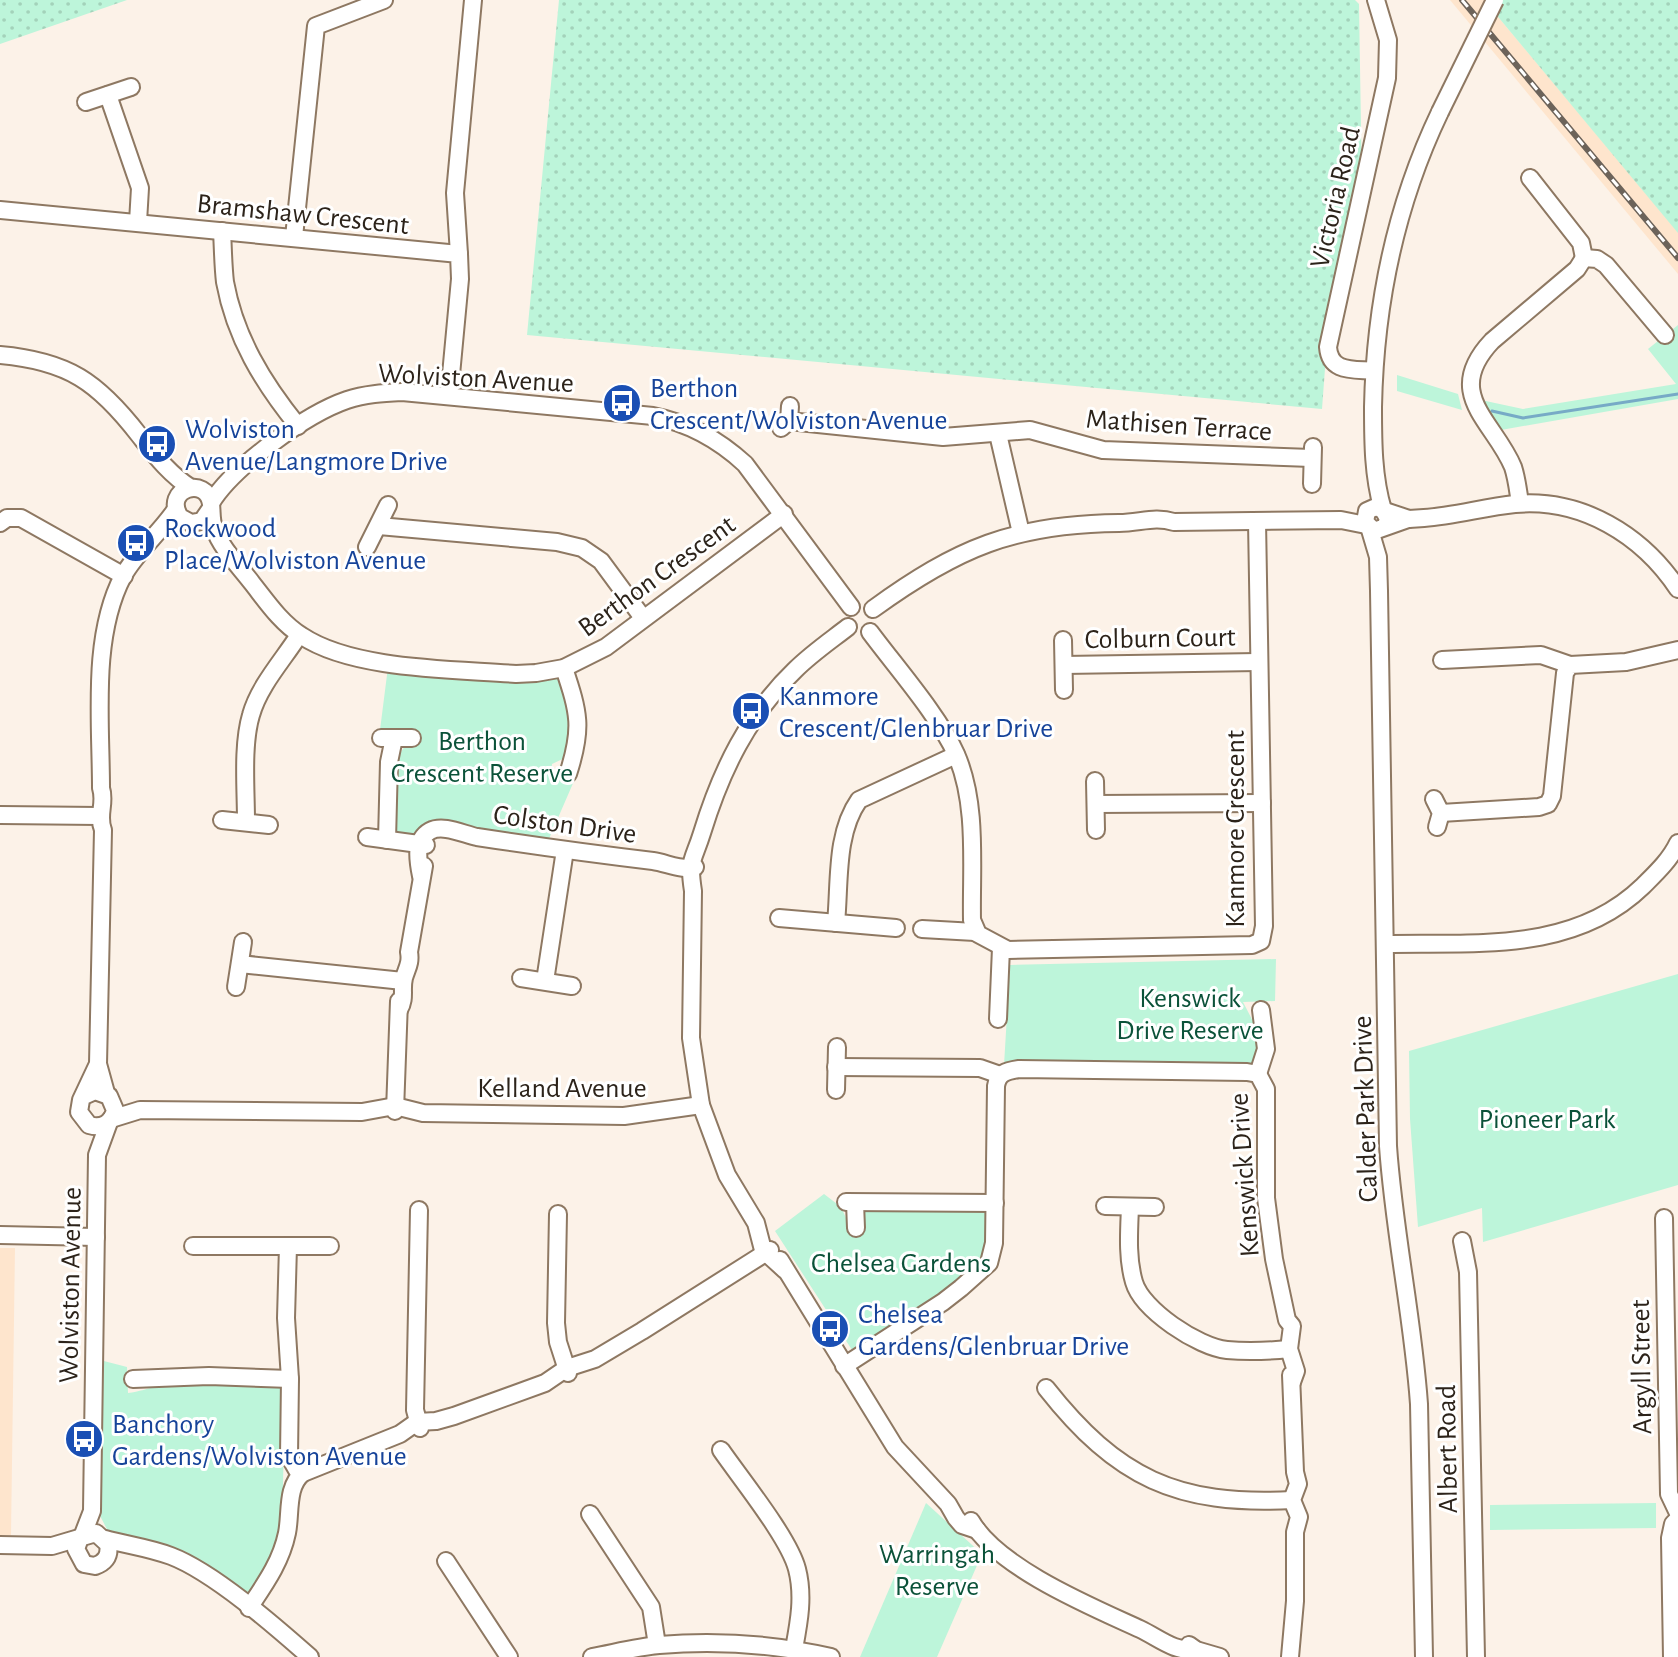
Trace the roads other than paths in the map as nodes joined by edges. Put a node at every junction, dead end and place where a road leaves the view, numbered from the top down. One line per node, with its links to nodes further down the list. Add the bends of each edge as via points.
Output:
1 (384, 0): 12 (street, via 316,26)
2 (473, 0): 13 (street, via 455,193)
3 (1376, 0): 17 (street, Victoria Road, via 1388,40 1387,78 1328,347 1340,368)
4 (1495, 0): 17 (street, Calder Park Drive, bridge, via 1440,112 1393,240)
5 (131, 87): 6 (street)
6 (108, 95): 7 (street); 10 (street, via 140,188)
7 (86, 102)
8 (1530, 178): 14 (street, via 1581,243)
9 (0, 210): 10 (street, Bramshaw Crescent)
10 (138, 222): 11 (street, Bramshaw Crescent)
11 (222, 231): 12 (street, Bramshaw Crescent); 20 (street, via 225,280 248,352)
12 (294, 237): 13 (street, Bramshaw Crescent)
13 (459, 254): 18 (street)
14 (1584, 258): 15 (street, via 1606,265); 26 (street, via 1492,341 1474,371 1474,404 1513,467)
15 (1665, 335)
16 (0, 355): 22 (street, via 53,364 101,390)
17 (1374, 371): 32 (street, Calder Park Drive)
18 (449, 396): 20 (street, Wolviston Avenue, via 373,393 318,412); 30 (street, Wolviston Avenue, via 676,421 736,456)
19 (787, 418): 21 (street, Mathisen Terrace, via 923,437)
20 (298, 426): 23 (street, Wolviston Avenue)
21 (998, 434): 24 (street, Mathisen Terrace, via 1030,430 1103,450 1312,453); 37 (street)
22 (166, 469): 25 (street); 28 (street)
23 (228, 479): 25 (street, Wolviston Avenue); 29 (street, Wolviston Avenue)
24 (1312, 484)
25 (194, 488): 28 (street, via 179,495); 29 (street, via 206,493)
26 (1520, 503): 32 (street, via 1446,516); 41 (street, via 1575,511 1612,526 1651,554)
27 (388, 505): 35 (street)
28 (176, 506): 34 (street); 36 (street)
29 (211, 506): 34 (street, via 202,521); 38 (street, Berthon Crescent)
30 (784, 514): 42 (street, Wolviston Avenue); 44 (street, Berthon Crescent)
31 (2, 517): 40 (street, via 21,518)
32 (1376, 519): 33 (street); 81 (street, Calder Park Drive)
33 (1257, 521): 37 (street, via 1174,522 1155,528 1077,524); 51 (street, Kanmore Crescent)
34 (190, 523): 36 (street); 38 (street, Berthon Crescent)
35 (379, 526): 39 (street); 44 (street, via 582,548 601,561)
36 (158, 532): 40 (street)
37 (1021, 533): 43 (street, via 944,561)
38 (220, 541): 47 (street, Berthon Crescent, via 274,612)
39 (367, 547)
40 (124, 576): 64 (street, via 103,635 103,802)
41 (1678, 589)
42 (851, 607): 43 (street); 45 (street, via 845,619)
43 (873, 609): 46 (street, via 877,618)
44 (643, 618): 54 (street, Berthon Crescent, via 606,647)
45 (848, 627): 46 (street, via 855,634); 74 (street, via 794,670 745,731 722,774 701,852)
46 (870, 632): 57 (street)
47 (299, 635): 54 (street, Berthon Crescent, via 331,652 382,662 516,674); 66 (street, via 251,713)
48 (1063, 640): 52 (street, Colburn Court)
49 (1678, 650): 53 (street, via 1626,662)
50 (1437, 660): 53 (street, via 1541,655)
51 (1258, 662): 52 (street, Colburn Court); 60 (street, Kanmore Crescent)
52 (1064, 665): 55 (street, Colburn Court)
53 (1570, 665): 62 (street, via 1548,804)
54 (564, 668): 58 (street, via 580,720)
55 (1064, 690)
56 (412, 738): 70 (street, via 388,738)
57 (956, 755): 76 (street, via 859,800 844,831); 79 (street, via 967,790)
58 (567, 774)
59 (1095, 781): 61 (street)
60 (1262, 803): 61 (street); 82 (street, Kanmore Crescent, via 1264,926 1257,944)
61 (1096, 804): 68 (street)
62 (1437, 813)
63 (0, 815): 64 (street)
64 (96, 816): 92 (street, via 103,830)
65 (222, 820): 66 (street)
66 (246, 821): 67 (street)
67 (269, 825)
68 (1096, 830)
69 (367, 837): 70 (street)
70 (387, 840): 72 (street)
71 (1678, 843): 81 (street, via 1635,894 1567,932 1533,940)
72 (423, 845): 73 (street, Colston Drive, via 439,835 458,834); 85 (street, via 410,961)
73 (565, 850): 74 (street, Colston Drive); 86 (street)
74 (691, 866): 99 (street, via 697,885 691,1038)
75 (779, 918): 76 (street)
76 (836, 923): 77 (street)
77 (896, 928)
78 (922, 929): 79 (street, Kanmore Crescent)
79 (975, 932): 82 (street, Kanmore Crescent)
80 (243, 942): 83 (street)
81 (1385, 944): 150 (street, Calder Park Drive, via 1391,1187 1417,1367)
82 (1001, 948): 90 (street)
83 (240, 964): 85 (street); 88 (street)
84 (521, 978): 86 (street)
85 (401, 980): 100 (street)
86 (545, 981): 87 (street)
87 (572, 986)
88 (236, 987)
89 (1261, 1010): 94 (street, Kenswick Drive, via 1266,1049)
90 (998, 1019)
91 (837, 1047): 93 (street)
92 (98, 1064): 97 (street); 98 (street)
93 (836, 1067): 95 (street, Kenswick Drive, via 980,1068); 96 (street)
94 (1258, 1074): 95 (street, Kenswick Drive, via 1019,1069); 120 (street, Kenswick Drive, via 1266,1089 1266,1198 1274,1259 1292,1326)
95 (1000, 1075): 105 (street)
96 (836, 1090)
97 (108, 1095): 98 (street, via 95,1091); 101 (street, Kelland Avenue); 102 (street, via 115,1110)
98 (84, 1096): 103 (street, via 79,1112)
99 (701, 1105): 100 (street, Kelland Avenue, via 624,1116 407,1117); 119 (street, via 727,1175)
100 (395, 1109): 101 (street, Kelland Avenue, via 382,1116)
101 (140, 1110): 102 (street, Kelland Avenue)
102 (110, 1121): 103 (street, via 94,1127); 104 (street, Wolviston Avenue)
103 (84, 1122): 104 (street, Wolviston Avenue)
104 (97, 1155): 114 (street, Wolviston Avenue)
105 (995, 1203): 112 (street, via 850,1202); 121 (street, via 989,1263 943,1302)
106 (1105, 1206): 107 (street)
107 (1130, 1207): 108 (street); 120 (street, via 1134,1284 1153,1311 1206,1345)
108 (1155, 1207)
109 (419, 1210): 126 (street)
110 (558, 1214): 122 (street, via 556,1323)
111 (1664, 1218): 132 (street, Argyll Street, via 1669,1494)
112 (856, 1228)
113 (0, 1235): 114 (street)
114 (96, 1237): 130 (street, Wolviston Avenue)
115 (1462, 1241): 151 (street, Albert Road, via 1468,1272)
116 (193, 1246): 117 (street)
117 (288, 1246): 118 (street); 124 (street)
118 (330, 1246)
119 (768, 1252): 121 (street, via 785,1270); 122 (street, via 591,1366)
120 (1286, 1350): 129 (street, Kenswick Drive, via 1296,1371 1292,1382 1298,1484)
121 (844, 1366): 148 (street, via 895,1447 962,1525 977,1530 1006,1557 1059,1592 1174,1648)
122 (568, 1370): 126 (street, via 556,1385 454,1416 444,1425)
123 (133, 1378): 124 (street)
124 (290, 1379): 128 (street, via 289,1447)
125 (1046, 1388): 129 (street, via 1104,1452 1157,1482 1217,1499)
126 (420, 1424): 128 (street, via 402,1438)
127 (721, 1450): 143 (street, via 797,1567 801,1614)
128 (301, 1470): 141 (street, via 280,1558)
129 (1288, 1500): 149 (street, Kenswick Drive, via 1299,1517)
130 (92, 1511): 133 (street, Wolviston Avenue); 134 (street, Wolviston Avenue)
131 (590, 1514): 142 (street, via 651,1607)
132 (1678, 1516): 152 (street, Argyll Street, via 1670,1531)
133 (103, 1537): 134 (street, via 90,1533); 137 (street); 139 (street, via 109,1549)
134 (81, 1538): 136 (street); 138 (street, via 76,1549)
135 (0, 1545): 136 (street)
136 (52, 1546): 138 (street)
137 (141, 1549): 139 (street); 141 (street, via 190,1565)
138 (80, 1560): 139 (street, via 95,1566)
139 (105, 1561)
140 (446, 1561): 145 (street)
141 (249, 1608): 144 (street)
142 (657, 1645): 143 (street, via 724,1642); 146 (street)
143 (794, 1649): 147 (street)
144 (310, 1657)
145 (509, 1657)
146 (592, 1657)
147 (831, 1657)
148 (1220, 1657)
149 (1290, 1657)
150 (1424, 1657)
151 (1476, 1657)
152 (1672, 1657)

